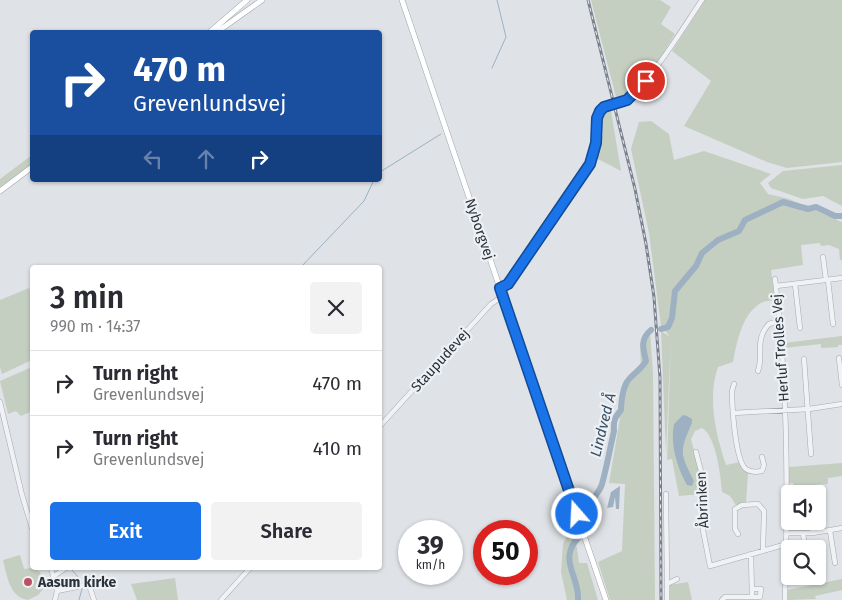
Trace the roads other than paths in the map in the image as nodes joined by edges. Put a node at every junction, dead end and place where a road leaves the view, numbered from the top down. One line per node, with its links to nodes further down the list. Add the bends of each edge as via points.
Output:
1 (247, 0): 7 (main road)
2 (262, 0): 6 (main road)
3 (268, 0): 6 (main road)
4 (402, 0): 17 (main road, Nyborgvej)
5 (702, 0): 17 (street, bridge, via 635,94 604,107 598,114 596,143 590,164 508,284)
6 (236, 19): 8 (main road)
7 (212, 30)
8 (220, 30)
9 (30, 168): 10 (main road)
10 (0, 191)
11 (823, 257): 14 (street)
12 (775, 278): 16 (street, Herluf Trolles Vej)
13 (842, 278): 14 (street, Herluf Trolles Vej)
14 (827, 280): 15 (street, Herluf Trolles Vej); 20 (street)
15 (795, 284): 16 (street, Herluf Trolles Vej); 21 (street, Herluf Trolles Vej)
16 (776, 286): 19 (street, Herluf Trolles Vej)
17 (500, 288): 18 (main road, Nyborgvej)
18 (503, 296): 32 (street, Staupudevej, via 491,304); 64 (main road, Nyborgvej)
19 (779, 322): 24 (street, via 769,324 762,335); 30 (street, Herluf Trolles Vej)
20 (833, 324)
21 (800, 328)
22 (839, 358): 26 (street)
23 (804, 359): 29 (street, Herluf Trolles Vej)
24 (758, 371)
25 (734, 384): 31 (street)
26 (842, 384)
27 (0, 402): 37 (street)
28 (842, 404): 29 (street, Herluf Trolles Vej)
29 (809, 409): 30 (street, Herluf Trolles Vej); 34 (street, Herluf Trolles Vej)
30 (785, 410): 31 (street); 41 (street, Herluf Trolles Vej)
31 (732, 413): 35 (street, via 738,450 745,468 762,471)
32 (382, 424)
33 (696, 452): 49 (street, Åbrinken, via 702,475 702,525 710,566)
34 (811, 454)
35 (762, 457)
36 (666, 494): 56 (street)
37 (30, 521)
38 (842, 528): 40 (street)
39 (813, 530): 43 (street)
40 (830, 530): 43 (street); 50 (street)
41 (787, 533): 42 (street); 45 (street, Herluf Trolles Vej)
42 (803, 533): 43 (street); 46 (street)
43 (813, 533)
44 (738, 534): 48 (street, via 735,530 735,509 742,505 760,506 764,511)
45 (786, 540)
46 (803, 540)
47 (781, 545): 48 (street, Åbrinken)
48 (763, 550): 49 (street, Åbrinken)
49 (751, 554): 58 (street)
50 (835, 563)
51 (52, 570): 54 (street)
52 (63, 570): 54 (street)
53 (248, 570): 63 (street)
54 (54, 576): 59 (street)
55 (677, 579): 56 (street)
56 (667, 584): 65 (street)
57 (785, 585): 67 (street, Herluf Trolles Vej)
58 (752, 589): 60 (street); 60 (street, via 761,590 760,597)
59 (57, 591): 61 (street); 62 (street, via 86,585)
60 (752, 597): 66 (street, via 725,597)
61 (55, 600)
62 (94, 600)
63 (221, 600)
64 (606, 600)
65 (667, 600)
66 (722, 600)
67 (785, 600)

